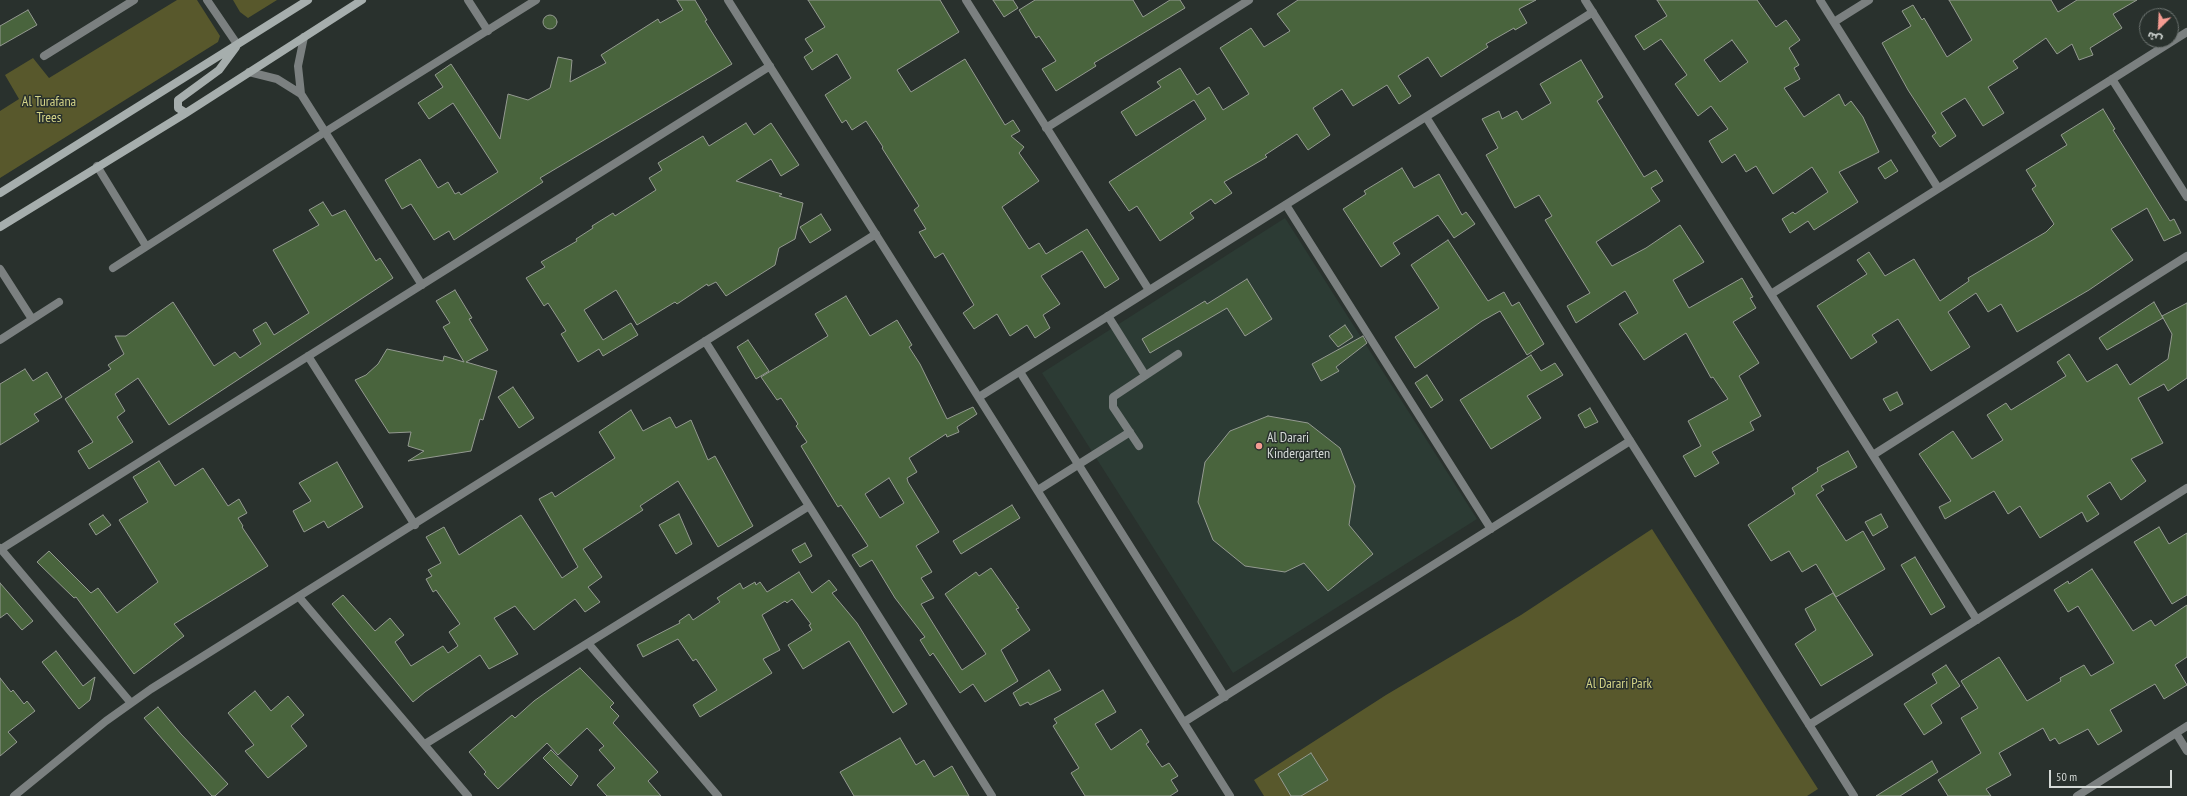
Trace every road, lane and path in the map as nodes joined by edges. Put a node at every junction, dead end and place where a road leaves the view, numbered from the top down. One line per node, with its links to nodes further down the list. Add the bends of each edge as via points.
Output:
1 (134, 0): 19 (street)
2 (207, 0): 18 (street)
3 (308, 0): 18 (main road)
4 (362, 0): 17 (main road)
5 (468, 0): 15 (street)
6 (536, 0): 15 (street)
7 (728, 0): 20 (street)
8 (966, 0): 26 (street)
9 (1249, 0): 26 (street)
10 (1585, 0): 13 (street)
11 (1820, 0): 14 (street)
12 (1869, 0): 14 (street)
13 (1593, 12): 25 (street); 41 (street)
14 (1834, 22): 29 (street)
15 (488, 31): 27 (street)
16 (2187, 32): 22 (street)
17 (304, 37): 21 (main road); 23 (street, via 298,66)
18 (238, 44): 24 (main road, via 219,70 178,100 178,108); 30 (main road)
19 (44, 56)
20 (770, 66): 34 (street); 39 (street)
21 (249, 72): 23 (street, via 277,79); 24 (main road)
22 (2112, 79): 29 (street); 31 (street)
23 (301, 94): 27 (street)
24 (186, 113): 28 (main road)
25 (1426, 117): 32 (street); 53 (street)
26 (1046, 128): 40 (street)
27 (324, 132): 35 (street); 39 (street)
28 (97, 166): 33 (main road); 35 (street)
29 (1938, 188): 41 (street)
30 (0, 193)
31 (2187, 197)
32 (1286, 205): 40 (street); 61 (street)
33 (0, 227)
34 (876, 234): 46 (street); 51 (street)
35 (146, 246): 37 (street)
36 (2187, 256): 55 (street)
37 (113, 268)
38 (0, 269): 44 (street)
39 (422, 285): 48 (street)
40 (1150, 290): 43 (street)
41 (1771, 294): 55 (street)
42 (59, 302): 44 (street)
43 (1108, 316): 49 (street); 50 (street)
44 (32, 319): 45 (street)
45 (0, 340)
46 (705, 341): 59 (street); 60 (street)
47 (1178, 354): 50 (street)
48 (308, 356): 60 (street); 62 (street)
49 (1020, 372): 51 (street); 56 (street)
50 (1145, 375): 52 (street, via 1117,393 1112,402)
51 (979, 397): 58 (street)
52 (1130, 432): 54 (street); 56 (street)
53 (1630, 441): 61 (street); 69 (street)
54 (1139, 446)
55 (1873, 455): 64 (street)
56 (1078, 465): 58 (street); 66 (street)
57 (2187, 488): 64 (street)
58 (1038, 490): 68 (street)
59 (809, 506): 65 (street); 77 (street)
60 (415, 525): 63 (street)
61 (1491, 529): 66 (street)
62 (0, 548): 67 (street)
63 (299, 597): 67 (street); 72 (street)
64 (1977, 620): 69 (street)
65 (588, 643): 72 (street); 76 (street)
66 (1225, 697): 68 (street)
67 (131, 703): 74 (street)
68 (1184, 722): 78 (street)
69 (1809, 725): 79 (street)
70 (2187, 726): 71 (street)
71 (2176, 733): 73 (street); 80 (street)
72 (425, 744): 75 (street)
73 (2187, 750)
74 (14, 796)
75 (468, 796)
76 (718, 796)
77 (992, 796)
78 (1230, 796)
79 (1854, 796)
80 (2077, 796)

